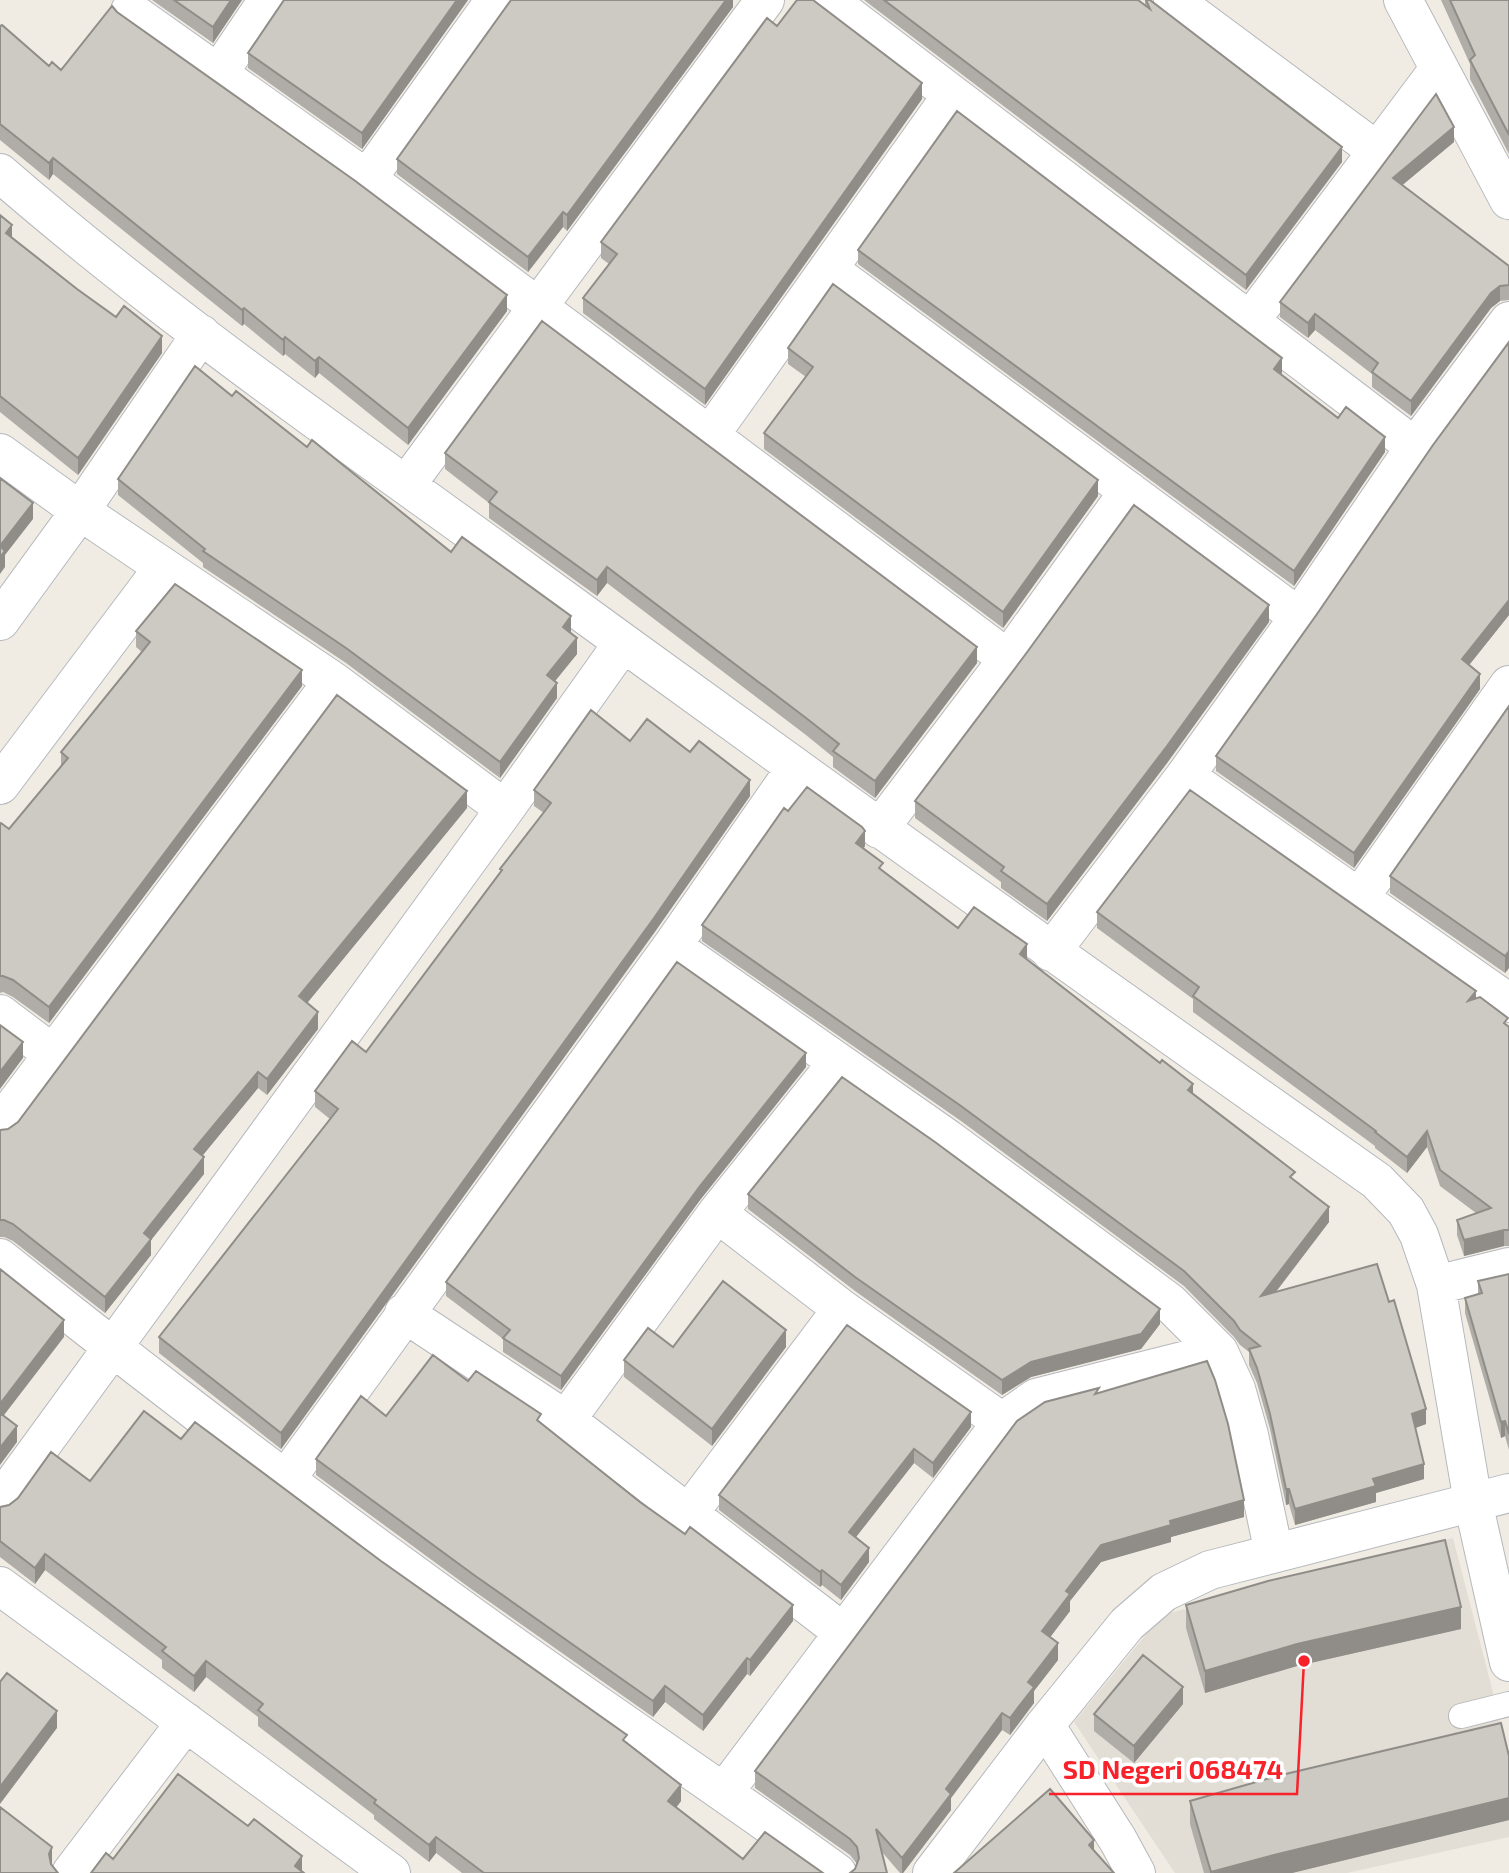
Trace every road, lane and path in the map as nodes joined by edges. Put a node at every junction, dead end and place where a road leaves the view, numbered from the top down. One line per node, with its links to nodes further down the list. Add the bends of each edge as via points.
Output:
1 (268, 0): 9 (street)
2 (495, 0): 13 (street)
3 (765, 0): 16 (street)
4 (828, 0): 10 (street)
5 (1173, 0): 11 (street)
6 (1403, 0): 8 (street)
7 (130, 11): 9 (street)
8 (1439, 69): 11 (street); 14 (street)
9 (218, 74): 13 (street)
10 (952, 95): 15 (street); 17 (street)
11 (1377, 150): 17 (street)
12 (0, 173): 19 (street)
13 (367, 179): 16 (street)
14 (1509, 200)
15 (828, 269): 20 (street); 24 (street)
16 (537, 306): 20 (street); 23 (street)
17 (1250, 321): 21 (street)
18 (1509, 321): 21 (street)
19 (201, 334): 23 (street); 25 (street)
20 (710, 435): 30 (street)
21 (1415, 447): 27 (street)
22 (0, 453): 25 (street)
23 (406, 485): 29 (street)
24 (1129, 491): 27 (street); 30 (street)
25 (80, 511): 26 (street); 28 (street)
26 (163, 568): 31 (street); 35 (street)
27 (1299, 617): 34 (street)
28 (0, 621)
29 (623, 643): 33 (street); 36 (street)
30 (1008, 659): 37 (street)
31 (333, 681): 36 (street); 43 (street)
32 (1509, 685): 38 (street)
33 (795, 769): 37 (street); 39 (street)
34 (1185, 776): 38 (street); 40 (street)
35 (0, 785)
36 (505, 809): 52 (street)
37 (879, 829): 40 (street)
38 (1360, 897): 41 (street)
39 (672, 946): 44 (street); 51 (street)
40 (1051, 952): 49 (street, via 1377,1181 1406,1211)
41 (1509, 1003)
42 (0, 1014): 43 (street)
43 (53, 1055): 45 (street)
44 (838, 1062): 46 (street); 53 (street, via 1169,1301)
45 (0, 1125)
46 (717, 1213): 50 (street); 54 (street)
47 (0, 1258): 52 (street)
48 (1509, 1266): 49 (street)
49 (1436, 1285): 59 (street)
50 (842, 1309): 55 (street); 60 (street)
51 (404, 1313): 54 (street); 56 (street)
52 (112, 1347): 56 (street); 58 (street)
53 (1219, 1352): 55 (street, via 1036,1398); 61 (street, via 1249,1435)
54 (566, 1420): 60 (street)
55 (1002, 1422): 63 (street)
56 (286, 1479): 69 (street, via 528,1656)
57 (1509, 1493): 59 (street)
58 (0, 1502)
59 (1473, 1502): 61 (street); 64 (street)
60 (690, 1513): 63 (street)
61 (1274, 1553): 68 (street, via 1210,1570 1164,1592 1127,1624)
62 (0, 1586): 67 (street)
63 (844, 1633): 69 (street)
64 (1509, 1662)
65 (1509, 1704): 66 (lane)
66 (1461, 1716)
67 (186, 1722): 70 (street); 71 (street)
68 (1045, 1725): 73 (street); 74 (street)
69 (724, 1791): 72 (street)
70 (71, 1873)
71 (391, 1873)
72 (837, 1873)
73 (932, 1873)
74 (1136, 1873)

